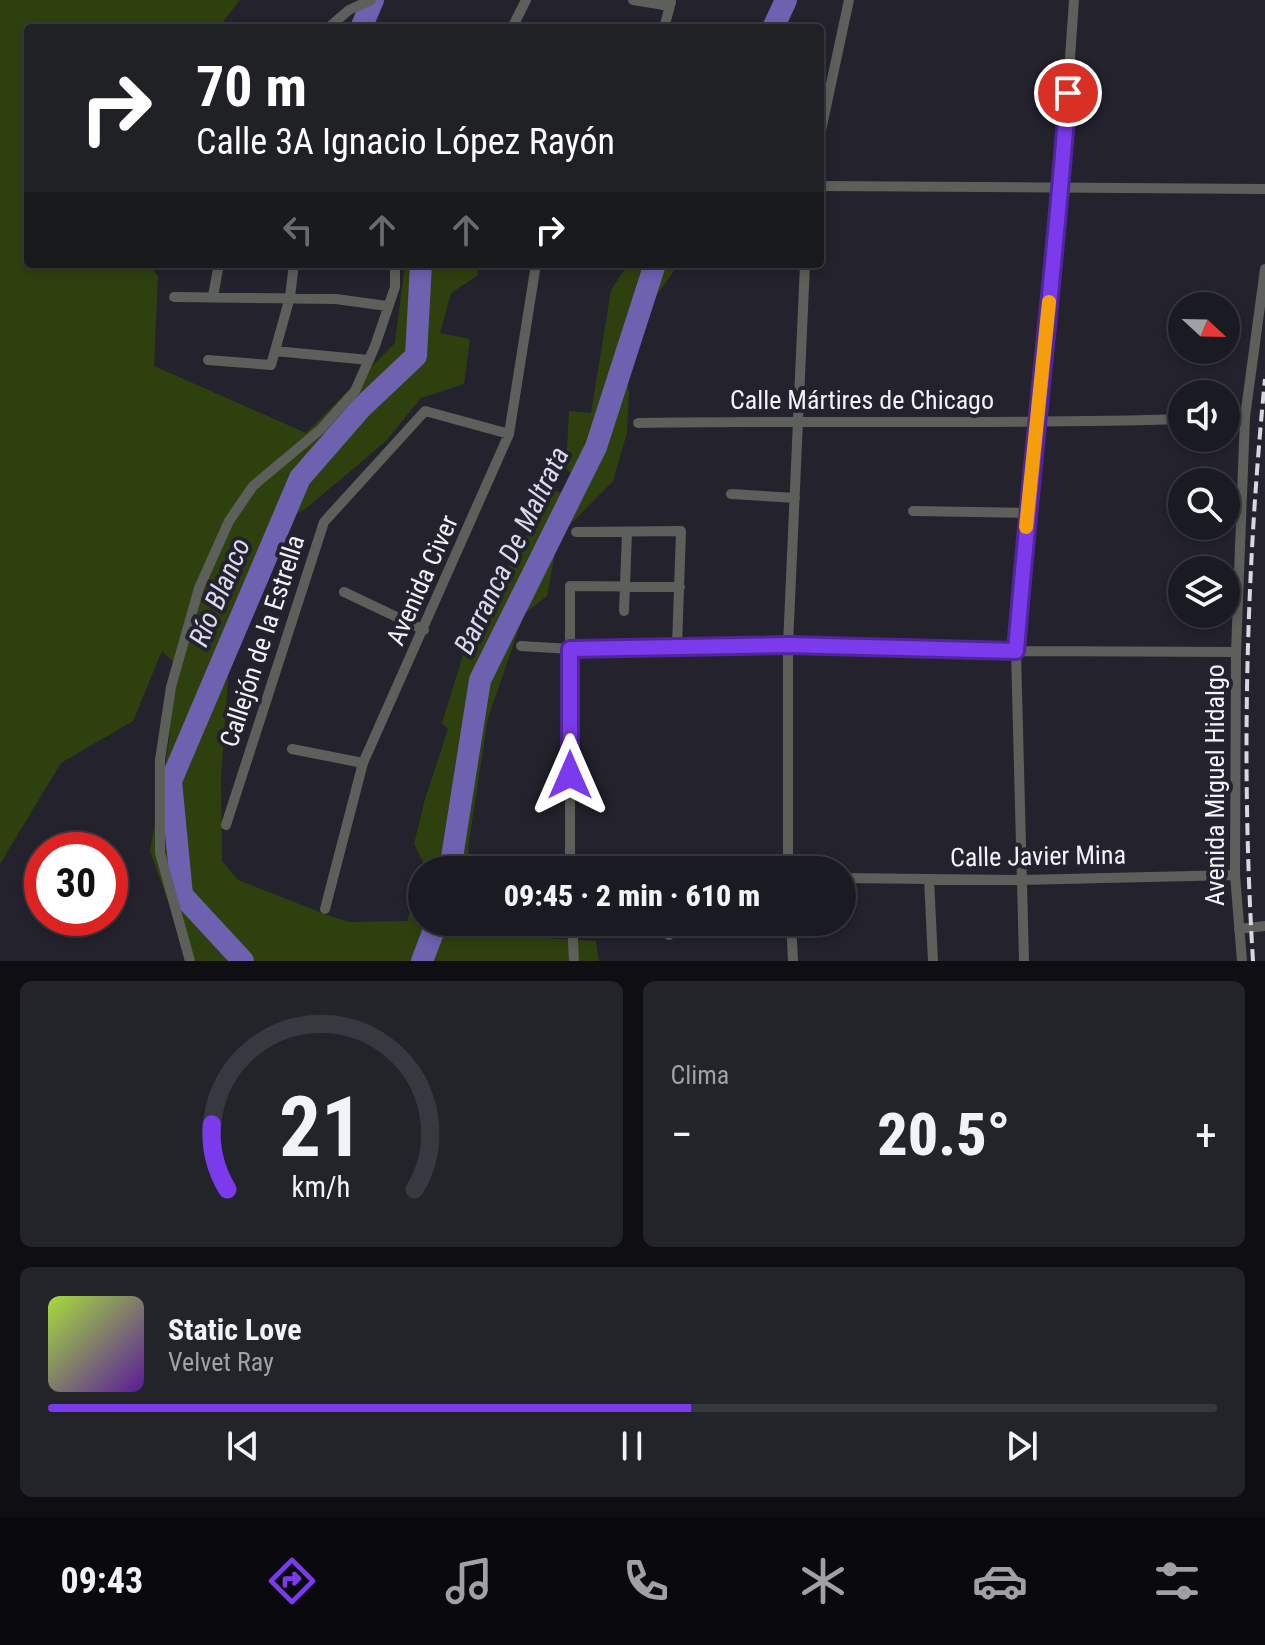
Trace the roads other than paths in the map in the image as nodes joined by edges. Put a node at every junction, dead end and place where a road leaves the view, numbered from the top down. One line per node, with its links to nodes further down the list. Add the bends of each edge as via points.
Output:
1 (526, 0): 8 (street)
2 (633, 0): 6 (street)
3 (849, 0): 10 (street)
4 (1074, 0): 12 (street)
5 (368, 1): 7 (street)
6 (671, 3): 9 (street)
7 (333, 24)
8 (514, 24)
9 (665, 24)
10 (824, 116)
11 (824, 186): 12 (street)
12 (1061, 187): 13 (street); 32 (street)
13 (1265, 189)
14 (218, 268): 20 (street)
15 (294, 268): 22 (street)
16 (395, 268): 23 (street)
17 (535, 268): 33 (street, Avenida Civer)
18 (805, 268): 30 (street)
19 (1265, 269): 28 (street, Avenida Miguel Hidalgo)
20 (213, 296): 21 (street); 22 (street)
21 (174, 297)
22 (290, 297): 23 (street); 24 (street)
23 (387, 306): 26 (street)
24 (275, 351): 25 (street, via 271,365); 26 (street)
25 (208, 360)
26 (369, 360): 65 (street, via 355,391 321,429 253,486 229,521 199,588 171,687 160,760 160,853)
27 (1240, 417): 28 (street)
28 (1245, 417): 50 (street, Avenida Miguel Hidalgo)
29 (1168, 419): 32 (street, Calle Mártires de Chicago)
30 (798, 420): 31 (street, Calle Mártires de Chicago); 32 (street, Calle Mártires de Chicago); 35 (street)
31 (638, 423)
32 (1036, 424): 37 (street)
33 (509, 434): 44 (street, Avenida Civer); 53 (street, Callejón de la Estrella, via 425,411 324,522)
34 (731, 494): 35 (street)
35 (795, 498): 45 (street)
36 (913, 511): 37 (street)
37 (1027, 513): 49 (street)
38 (576, 532): 39 (street)
39 (627, 533): 40 (street); 41 (street, via 681,531)
40 (625, 587): 41 (street); 43 (street); 48 (street, via 570,586)
41 (680, 587): 47 (street)
42 (344, 592): 44 (street)
43 (624, 611)
44 (424, 630): 52 (street, Avenida Civer)
45 (788, 645): 47 (street); 49 (street); 55 (street)
46 (521, 646): 48 (street)
47 (677, 646): 48 (street)
48 (570, 649): 54 (street)
49 (1016, 651): 50 (street); 59 (street)
50 (1236, 652): 56 (street, Avenida Miguel Hidalgo)
51 (292, 749): 52 (street)
52 (363, 763): 60 (street, Avenida Civer)
53 (226, 825)
54 (570, 856)
55 (788, 856)
56 (1235, 875): 59 (street, Calle Javier Mina); 62 (street, Avenida Miguel Hidalgo)
57 (856, 878): 58 (street, Calle Javier Mina)
58 (929, 879): 59 (street, Calle Javier Mina); 68 (street)
59 (1021, 880): 69 (street)
60 (325, 909)
61 (1265, 926): 62 (street)
62 (1239, 929): 70 (street, Avenida Miguel Hidalgo)
63 (573, 936): 66 (street)
64 (792, 936): 67 (street)
65 (190, 961)
66 (574, 961)
67 (793, 961)
68 (933, 961)
69 (1024, 961)
70 (1242, 961)

